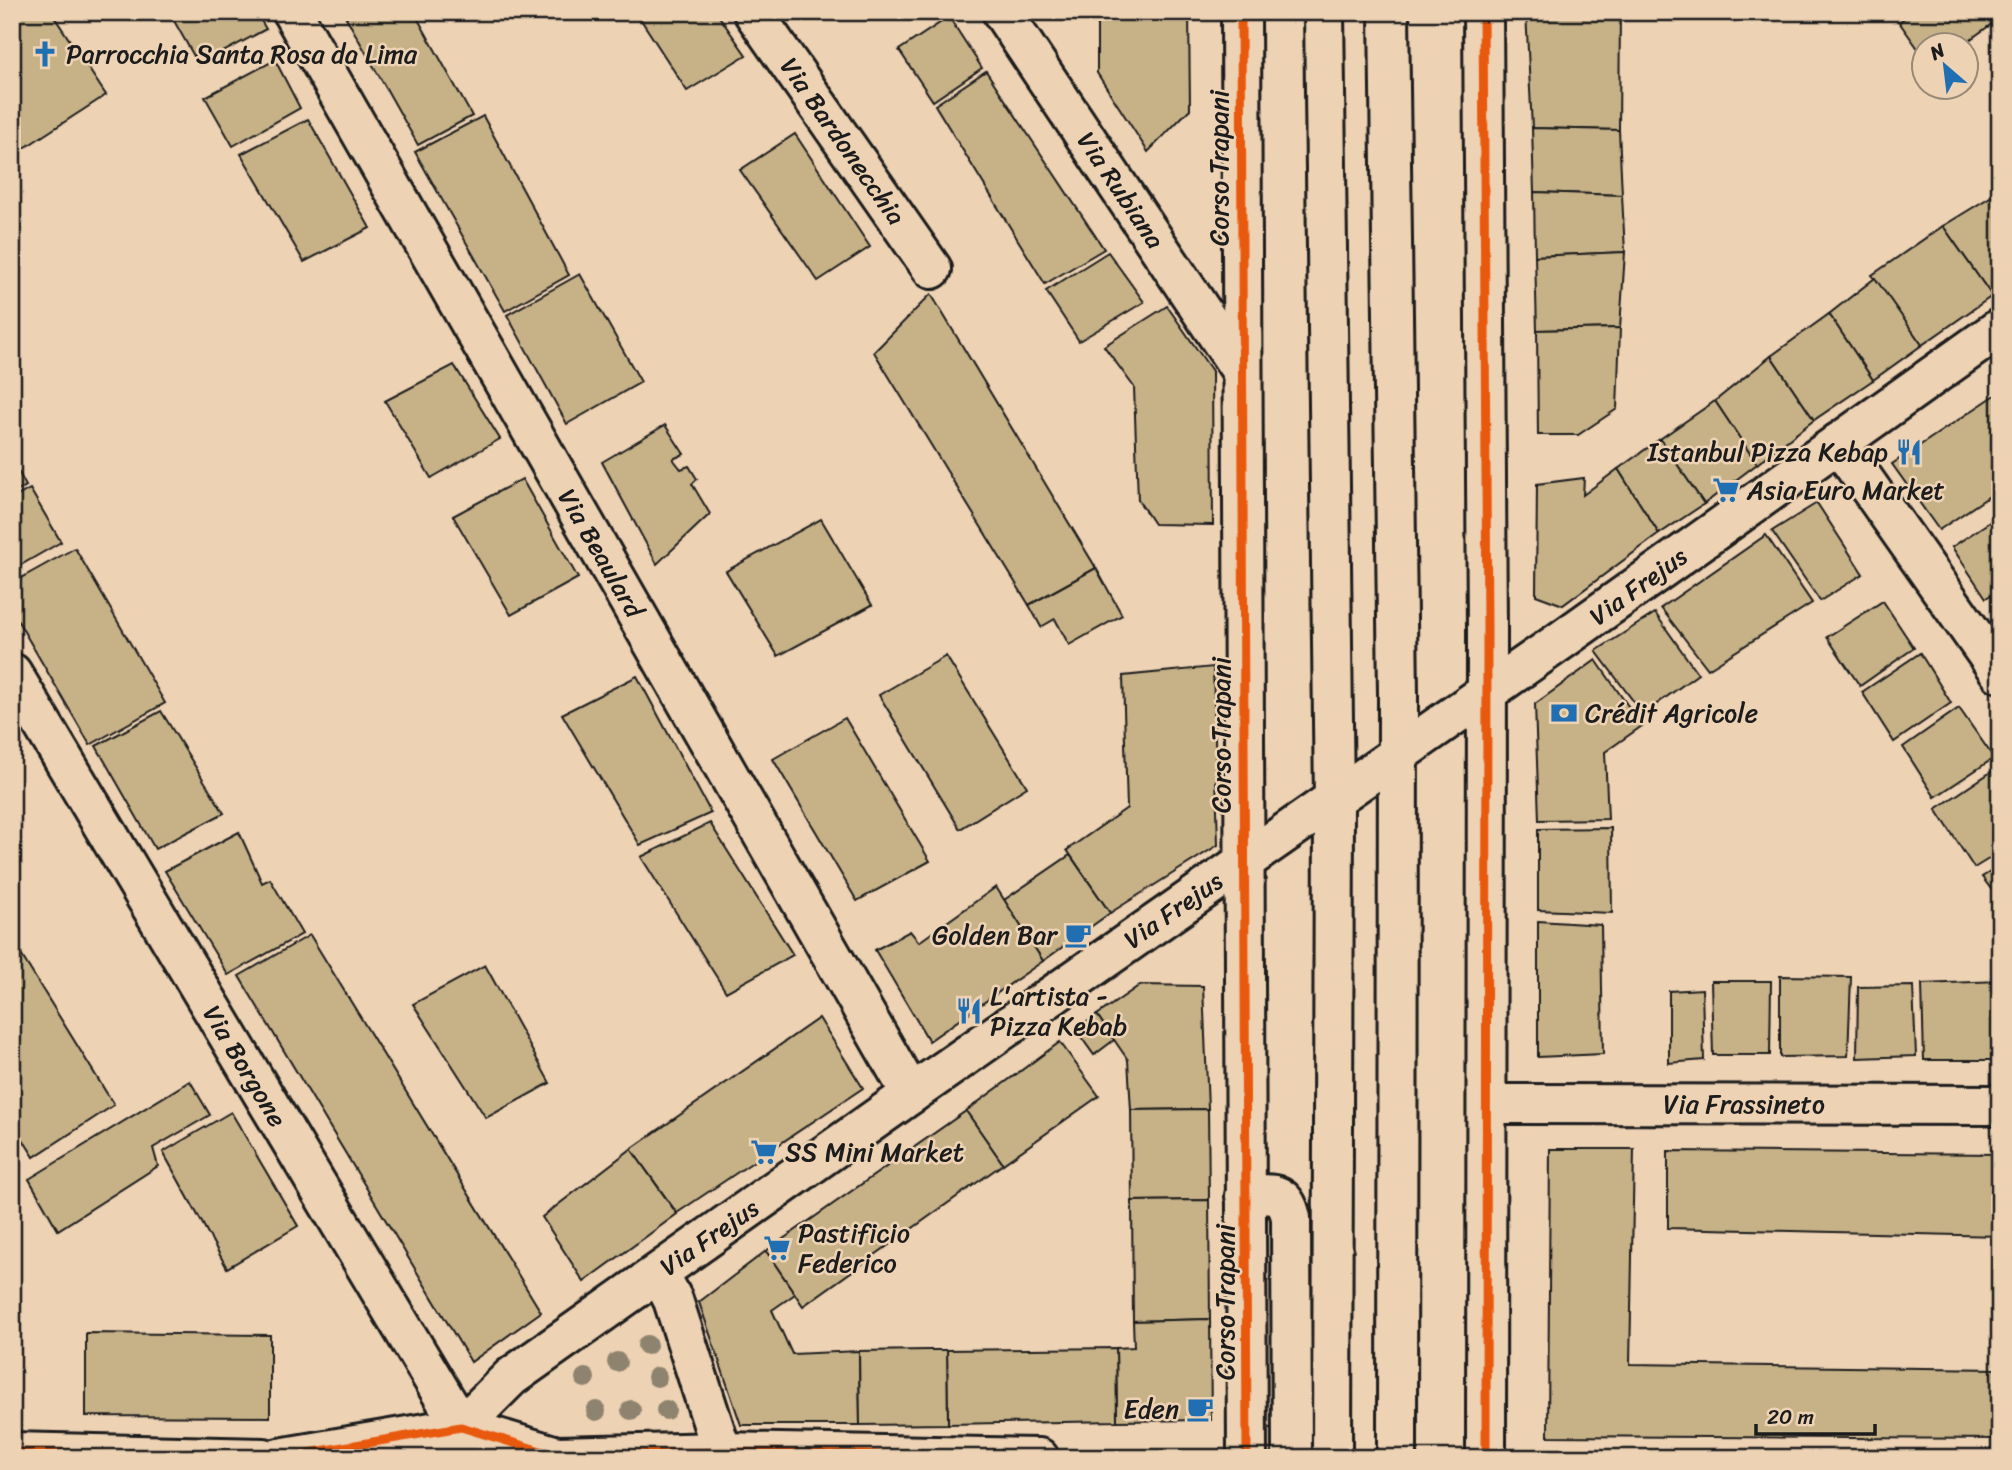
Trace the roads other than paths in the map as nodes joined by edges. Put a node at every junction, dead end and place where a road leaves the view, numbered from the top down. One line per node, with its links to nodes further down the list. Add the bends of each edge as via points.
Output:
1 (292, 12): 18 (street, Via Beaulard)
2 (753, 12): 8 (street, Via Bardonecchia)
3 (1002, 12): 10 (street, Via Rubiana)
4 (1241, 12): 10 (street, Corso Trapani)
5 (1324, 12): 16 (street)
6 (1389, 12): 15 (street)
7 (1483, 12): 14 (street)
8 (932, 270)
9 (2000, 328): 11 (street, Via Frejus)
10 (1240, 369): 17 (street, Corso Trapani)
11 (1838, 443): 13 (street); 14 (street, Via Frejus)
12 (12, 673): 23 (street, Via Borgone)
13 (2000, 673)
14 (1487, 692): 15 (street, Via Frejus); 19 (street)
15 (1396, 756): 16 (street, Via Frejus); 33 (street)
16 (1334, 800): 17 (street, Via Frejus); 32 (street)
17 (1243, 861): 18 (street, Via Frejus); 21 (street, Corso Trapani)
18 (911, 1094): 22 (street, Via Frejus)
19 (1488, 1104): 20 (street, Via Frassineto); 34 (street)
20 (2000, 1105)
21 (1245, 1196): 30 (street, Corso Trapani); 31 (street, via 1280,1197 1291,1218)
22 (659, 1273): 23 (street, Via Frejus, via 512,1377); 25 (street, via 673,1300)
23 (470, 1443): 25 (street, via 557,1455); 27 (street); 28 (street, Via Frejus)
24 (12, 1452): 26 (street)
25 (722, 1452): 29 (street)
26 (264, 1458)
27 (279, 1458)
28 (425, 1458)
29 (1039, 1458)
30 (1247, 1458)
31 (1292, 1458)
32 (1332, 1458)
33 (1397, 1458)
34 (1486, 1458)

